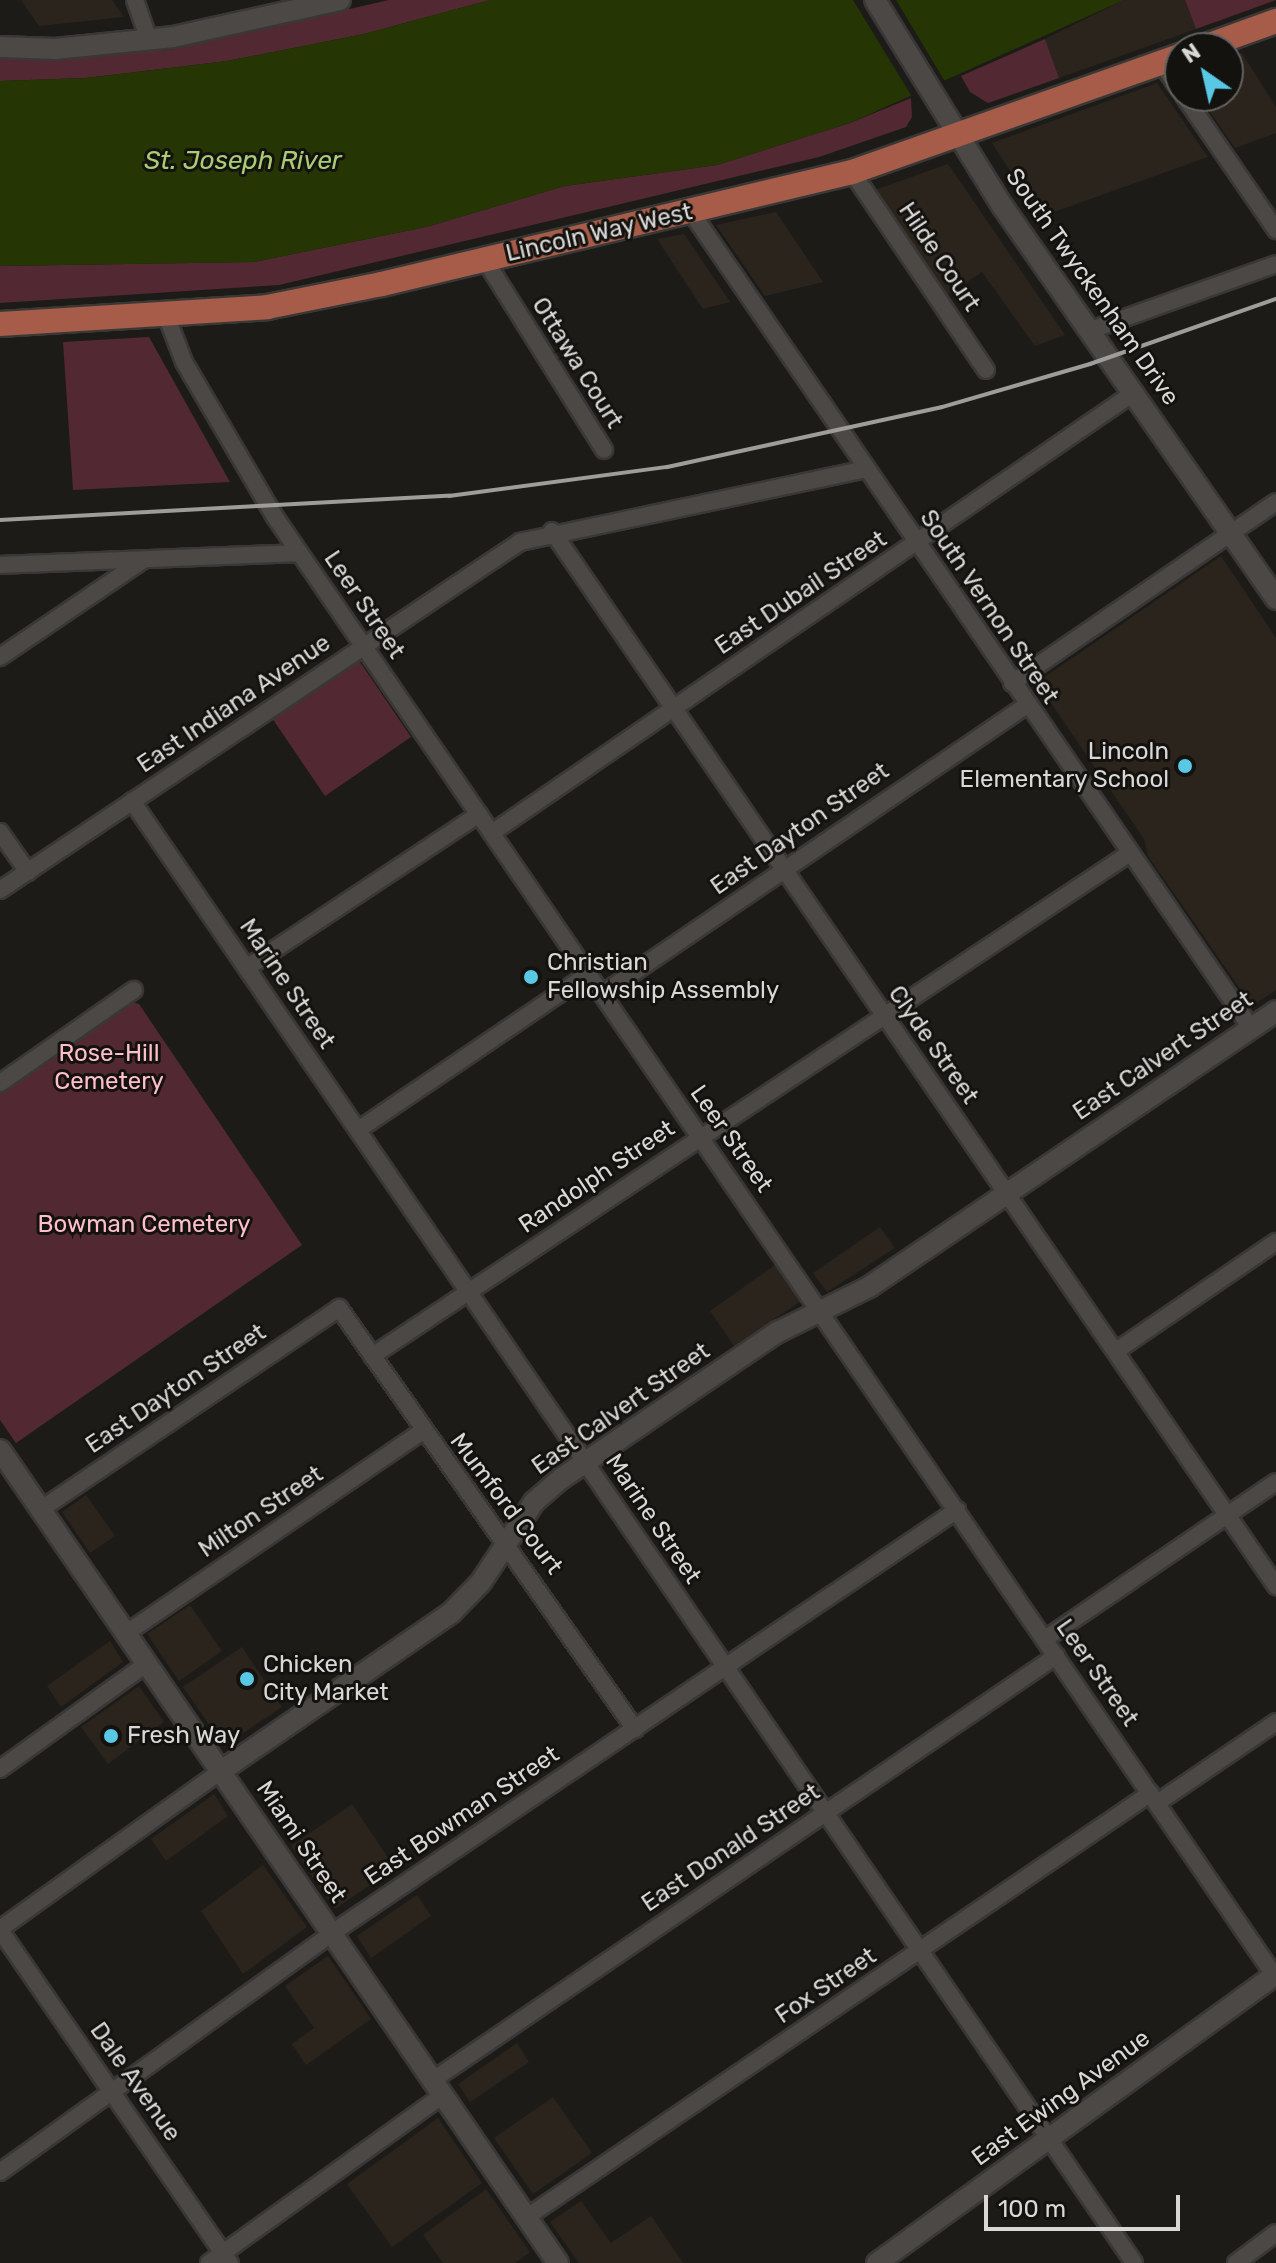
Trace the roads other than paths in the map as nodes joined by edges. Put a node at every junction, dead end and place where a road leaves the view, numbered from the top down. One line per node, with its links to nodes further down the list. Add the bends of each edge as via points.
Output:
1 (135, 0): 6 (street)
2 (340, 0): 6 (street)
3 (875, 0): 10 (street, South Twyckenham Drive)
4 (1276, 21): 5 (main road)
5 (1244, 33)
6 (149, 40): 7 (street, via 55,49)
7 (0, 47)
8 (1164, 61): 10 (main road, Lincoln Way West)
9 (1195, 112): 13 (street)
10 (956, 135): 11 (main road, Lincoln Way West); 18 (street, South Twyckenham Drive)
11 (852, 172): 12 (main road, Lincoln Way West); 19 (street, Hilde Court)
12 (691, 212): 14 (main road, Lincoln Way West); 22 (street, South Vernon Street)
13 (1276, 230)
14 (485, 260): 16 (main road, Lincoln Way West, via 267,307); 21 (street, Ottawa Court)
15 (1276, 264): 18 (street)
16 (166, 315): 17 (main road, Lincoln Way West); 27 (street, Leer Street, via 184,362)
17 (0, 324)
18 (1091, 330): 20 (street, South Twyckenham Drive)
19 (986, 370)
20 (1135, 392): 25 (street, South Twyckenham Drive); 26 (street, East Dubail Street)
21 (604, 450)
22 (866, 469): 24 (street, East Indiana Avenue); 26 (street, South Vernon Street)
23 (1276, 502): 25 (street)
24 (552, 531): 31 (street, East Indiana Avenue, via 520,542); 35 (street, Clyde Street)
25 (1231, 534): 30 (street, South Twyckenham Drive); 33 (street)
26 (917, 543): 33 (street, South Vernon Street); 35 (street, East Dubail Street)
27 (299, 553): 28 (street); 31 (street, Leer Street)
28 (142, 561): 29 (street); 32 (street)
29 (0, 565)
30 (1276, 599)
31 (363, 647): 36 (street, East Indiana Avenue); 37 (street, Leer Street)
32 (0, 657)
33 (1012, 683): 34 (street, South Vernon Street)
34 (1027, 705): 40 (street, South Vernon Street); 41 (street, East Dayton Street)
35 (673, 709): 39 (street, East Dubail Street); 41 (street, Clyde Street)
36 (132, 801): 42 (street, East Indiana Avenue); 44 (street, Marine Street)
37 (479, 814): 39 (street, Leer Street); 44 (street)
38 (0, 832): 42 (street)
39 (493, 832): 45 (street, Leer Street)
40 (1130, 853): 48 (street, Randolph Street); 49 (street, South Vernon Street)
41 (784, 870): 47 (street, East Dayton Street); 48 (street, Clyde Street)
42 (28, 872): 43 (street, East Indiana Avenue)
43 (0, 890)
44 (248, 967): 51 (street, Marine Street)
45 (588, 974): 47 (street, Leer Street); 51 (street)
46 (134, 990): 50 (street)
47 (602, 994): 52 (street, Leer Street)
48 (883, 1016): 52 (street, Randolph Street); 53 (street, Clyde Street)
49 (1268, 1021): 53 (street, East Calvert Street)
50 (0, 1083)
51 (358, 1130): 55 (street, Marine Street)
52 (701, 1137): 55 (street, Randolph Street); 57 (street, Leer Street)
53 (1006, 1194): 57 (street, East Calvert Street); 58 (street, Clyde Street)
54 (1276, 1242): 58 (street)
55 (468, 1291): 59 (street, Randolph Street); 62 (street, Marine Street)
56 (339, 1308): 59 (street, Mumford Court); 64 (street, East Dayton Street)
57 (822, 1313): 62 (street, East Calvert Street, via 778,1332); 65 (street, Leer Street)
58 (1116, 1351): 66 (street, Clyde Street)
59 (372, 1356): 60 (street, Mumford Court)
60 (423, 1431): 67 (street, Mumford Court); 69 (street, Milton Street)
61 (0, 1450): 64 (street, Miami Street)
62 (585, 1463): 67 (street, East Calvert Street, via 534,1502); 73 (street, Marine Street)
63 (1276, 1482): 66 (street)
64 (40, 1510): 69 (street, Miami Street)
65 (957, 1510): 70 (street, Leer Street); 73 (street, East Bowman Street)
66 (1227, 1515): 68 (street, Clyde Street); 70 (street)
67 (505, 1546): 75 (street, Mumford Court); 77 (street, East Calvert Street, via 451,1613)
68 (1276, 1586)
69 (125, 1634): 72 (street, Miami Street)
70 (1045, 1639): 71 (street, Leer Street)
71 (1056, 1656): 78 (street, Leer Street); 79 (street, East Donald Street)
72 (146, 1664): 76 (street); 77 (street, Miami Street)
73 (726, 1666): 75 (street, East Bowman Street); 79 (street, Marine Street)
74 (1276, 1722): 78 (street, Fox Street)
75 (635, 1729): 81 (street, East Bowman Street)
76 (0, 1769)
77 (221, 1771): 80 (street, East Calvert Street); 81 (street, Miami Street)
78 (1154, 1798): 82 (street, Fox Street); 83 (street, Leer Street)
79 (827, 1813): 82 (street, Marine Street); 84 (street, East Donald Street)
80 (0, 1929): 85 (street, Dale Avenue)
81 (332, 1933): 84 (street, Miami Street); 85 (street, East Bowman Street)
82 (920, 1951): 86 (street, Marine Street); 88 (street, Fox Street)
83 (1275, 1976): 86 (street, East Ewing Avenue)
84 (438, 2087): 88 (street, Miami Street); 90 (street, East Donald Street)
85 (111, 2090): 87 (street, East Bowman Street); 90 (street, Dale Avenue)
86 (1049, 2139): 93 (street, East Ewing Avenue); 94 (street, Marine Street)
87 (0, 2172)
88 (527, 2217): 91 (street, Miami Street)
89 (1276, 2233): 95 (street)
90 (227, 2258): 92 (street, East Donald Street)
91 (553, 2261)
92 (209, 2263)
93 (877, 2263)
94 (1134, 2263)
95 (1236, 2263)

